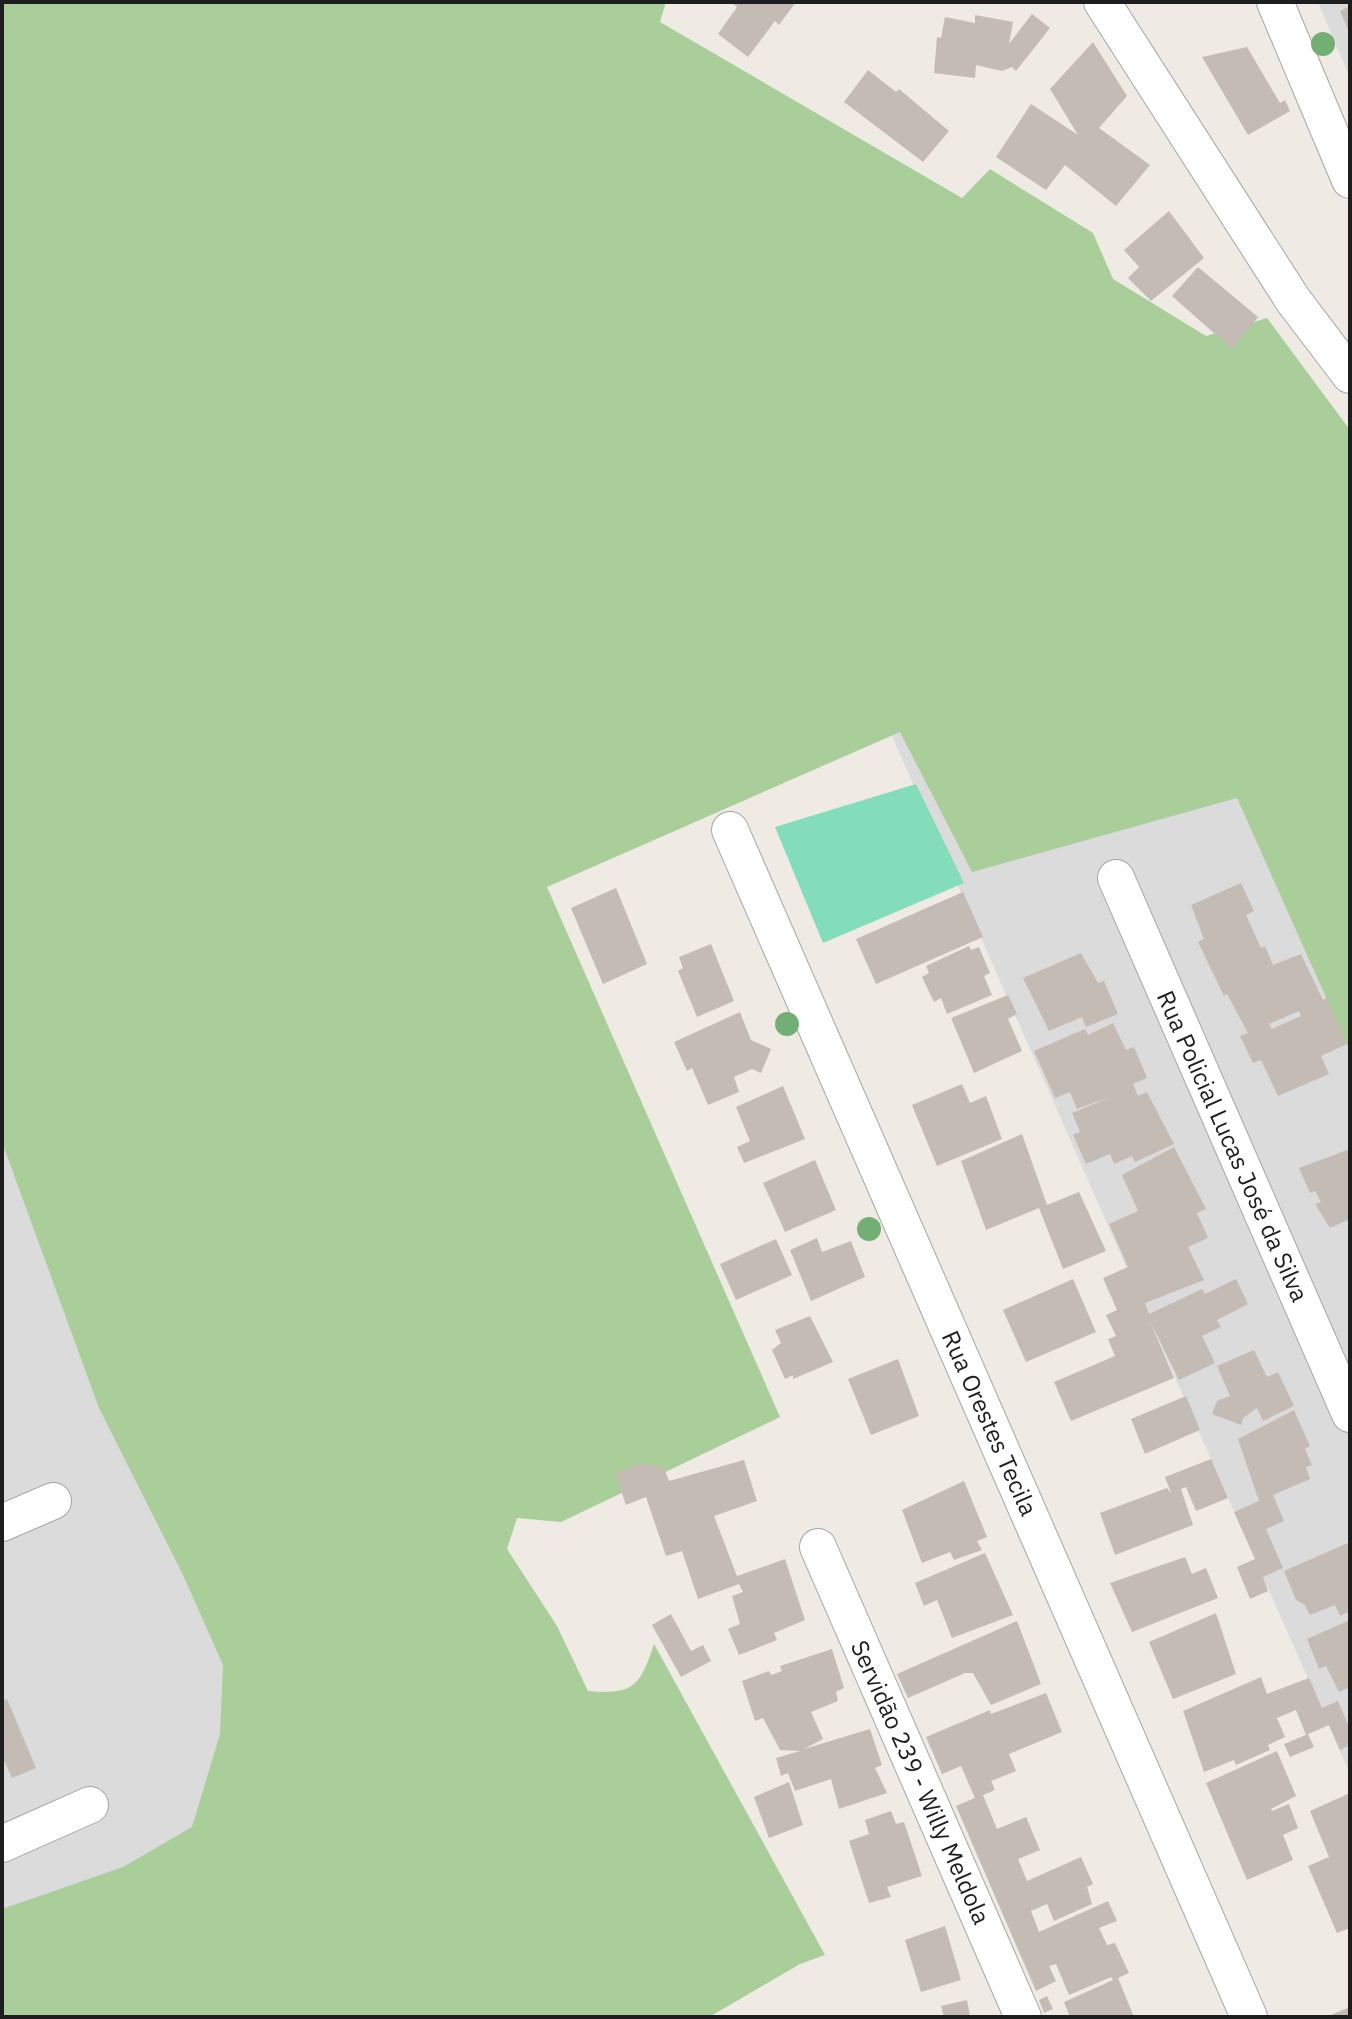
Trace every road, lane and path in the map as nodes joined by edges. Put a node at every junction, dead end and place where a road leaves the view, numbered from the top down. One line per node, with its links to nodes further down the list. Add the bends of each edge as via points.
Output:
1 (1102, 2): 4 (street, via 1293,300)
2 (1275, 2): 3 (street)
3 (1350, 180)
4 (1350, 375)
5 (730, 830): 14 (street, Rua Orestes Tecila)
6 (1116, 878): 7 (street, Rua Policial Lucas José da Silva)
7 (1350, 1414)
8 (53, 1501): 9 (street)
9 (2, 1523)
10 (818, 1547): 13 (street, Servidão 239 - Willy Meldola)
11 (90, 1805): 12 (street)
12 (2, 1844)
13 (1023, 2017)
14 (1249, 2017)

